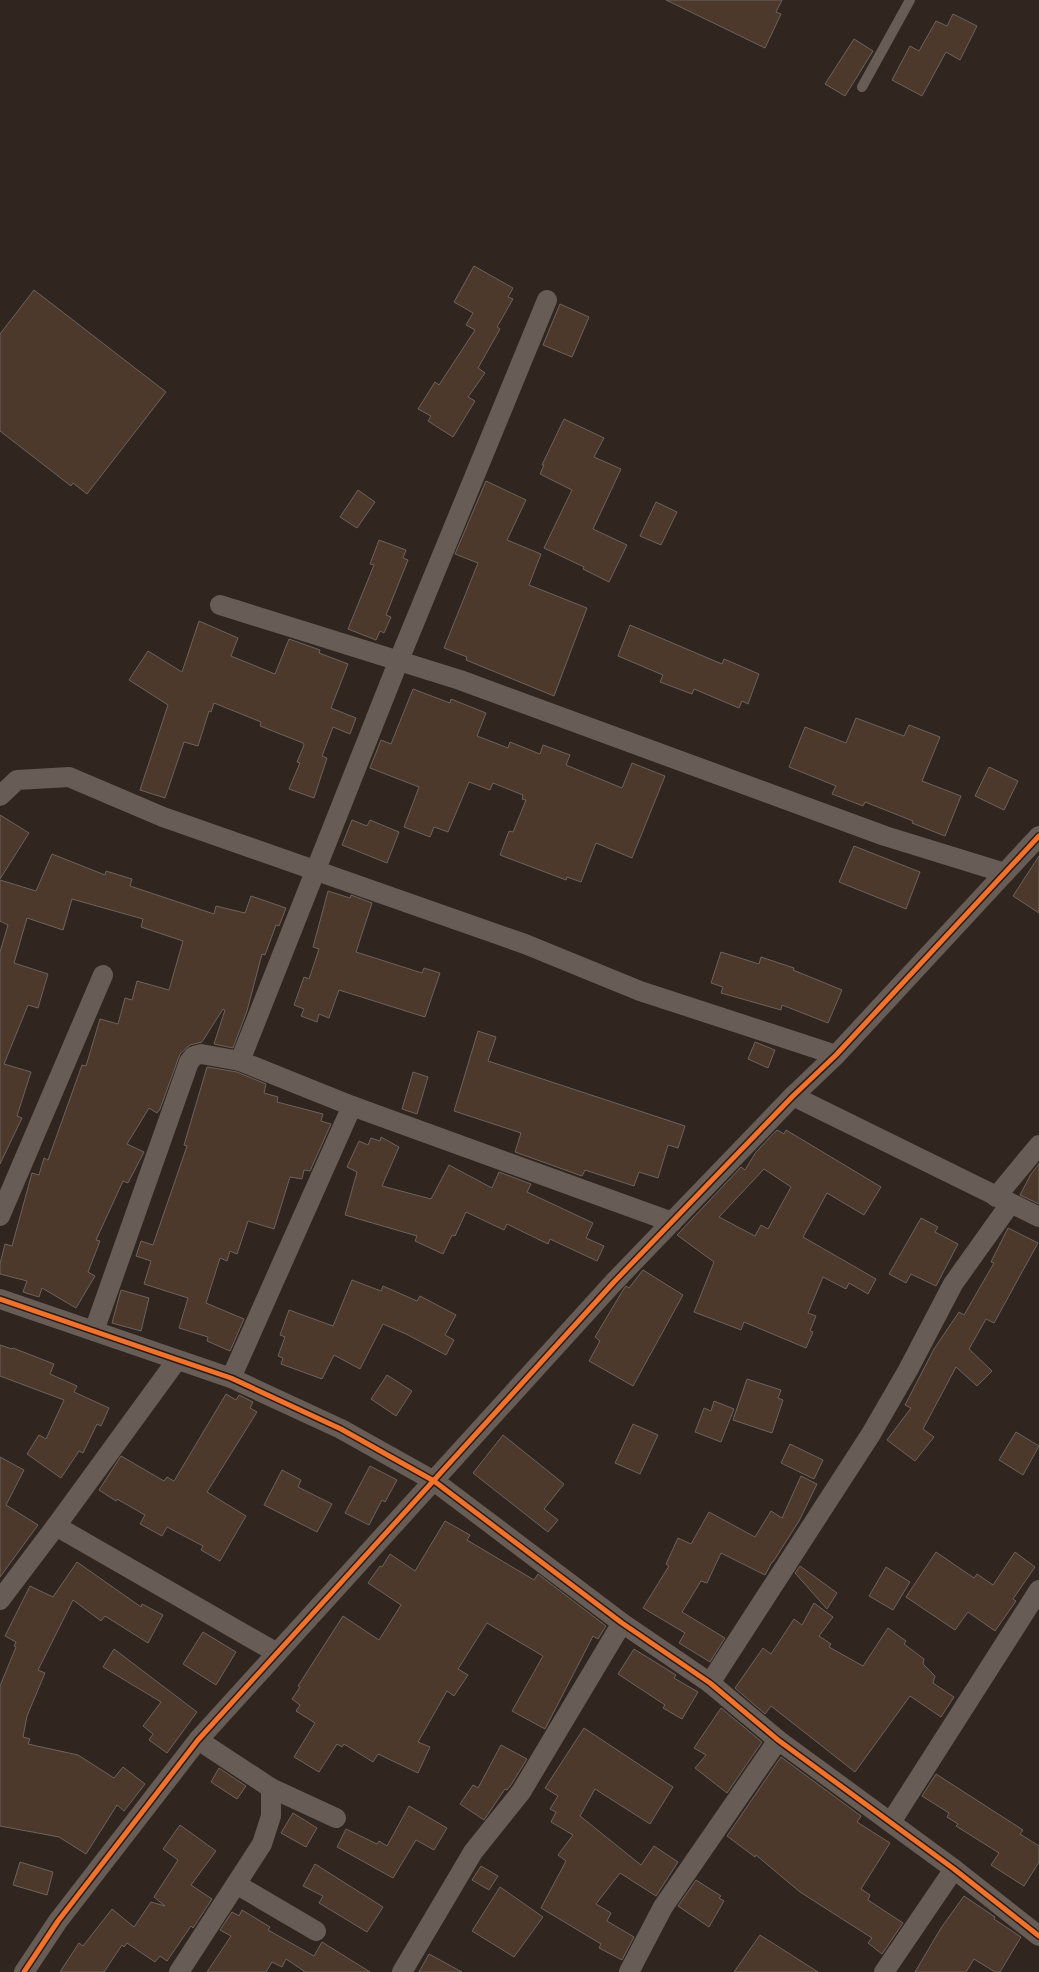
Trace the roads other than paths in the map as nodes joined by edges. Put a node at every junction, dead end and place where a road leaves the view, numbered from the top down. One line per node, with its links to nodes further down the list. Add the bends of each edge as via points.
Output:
1 (910, 0): 2 (lane)
2 (862, 87)
3 (548, 300): 5 (street)
4 (220, 605): 5 (street)
5 (399, 660): 8 (street); 9 (street, via 885,836)
6 (0, 796): 8 (street, via 17,780 69,777 163,817)
7 (1039, 836): 9 (street)
8 (316, 871): 11 (street, via 525,944 640,992); 12 (street)
9 (1005, 873): 11 (street)
10 (103, 974): 17 (street)
11 (836, 1055): 13 (street)
12 (240, 1061): 14 (street); 21 (street, via 201,1054 188,1062)
13 (793, 1096): 16 (street); 19 (street)
14 (352, 1106): 19 (street); 23 (street)
15 (1039, 1145): 16 (street)
16 (1003, 1201): 18 (street); 30 (street, via 953,1284 871,1434)
17 (0, 1216)
18 (1039, 1218)
19 (672, 1222): 24 (street)
20 (0, 1300): 21 (street)
21 (94, 1331): 22 (street)
22 (177, 1360): 23 (street); 25 (street)
23 (231, 1378): 24 (street, via 342,1429)
24 (434, 1481): 28 (street); 29 (street)
25 (56, 1526): 27 (street); 29 (street)
26 (1039, 1590): 35 (street)
27 (0, 1600)
28 (622, 1623): 30 (street); 42 (street, via 521,1792 473,1852)
29 (277, 1653): 31 (street)
30 (710, 1683): 32 (street)
31 (198, 1740): 33 (street); 40 (street, via 58,1921)
32 (778, 1740): 35 (street); 43 (street, via 663,1907)
33 (271, 1788): 34 (street); 37 (street, via 271,1816 262,1844)
34 (336, 1818)
35 (891, 1822): 36 (street)
36 (954, 1870): 39 (street); 44 (street)
37 (236, 1884): 38 (street); 41 (street)
38 (316, 1930)
39 (1039, 1936)
40 (24, 1972)
41 (179, 1972)
42 (402, 1972)
43 (629, 1972)
44 (884, 1972)

